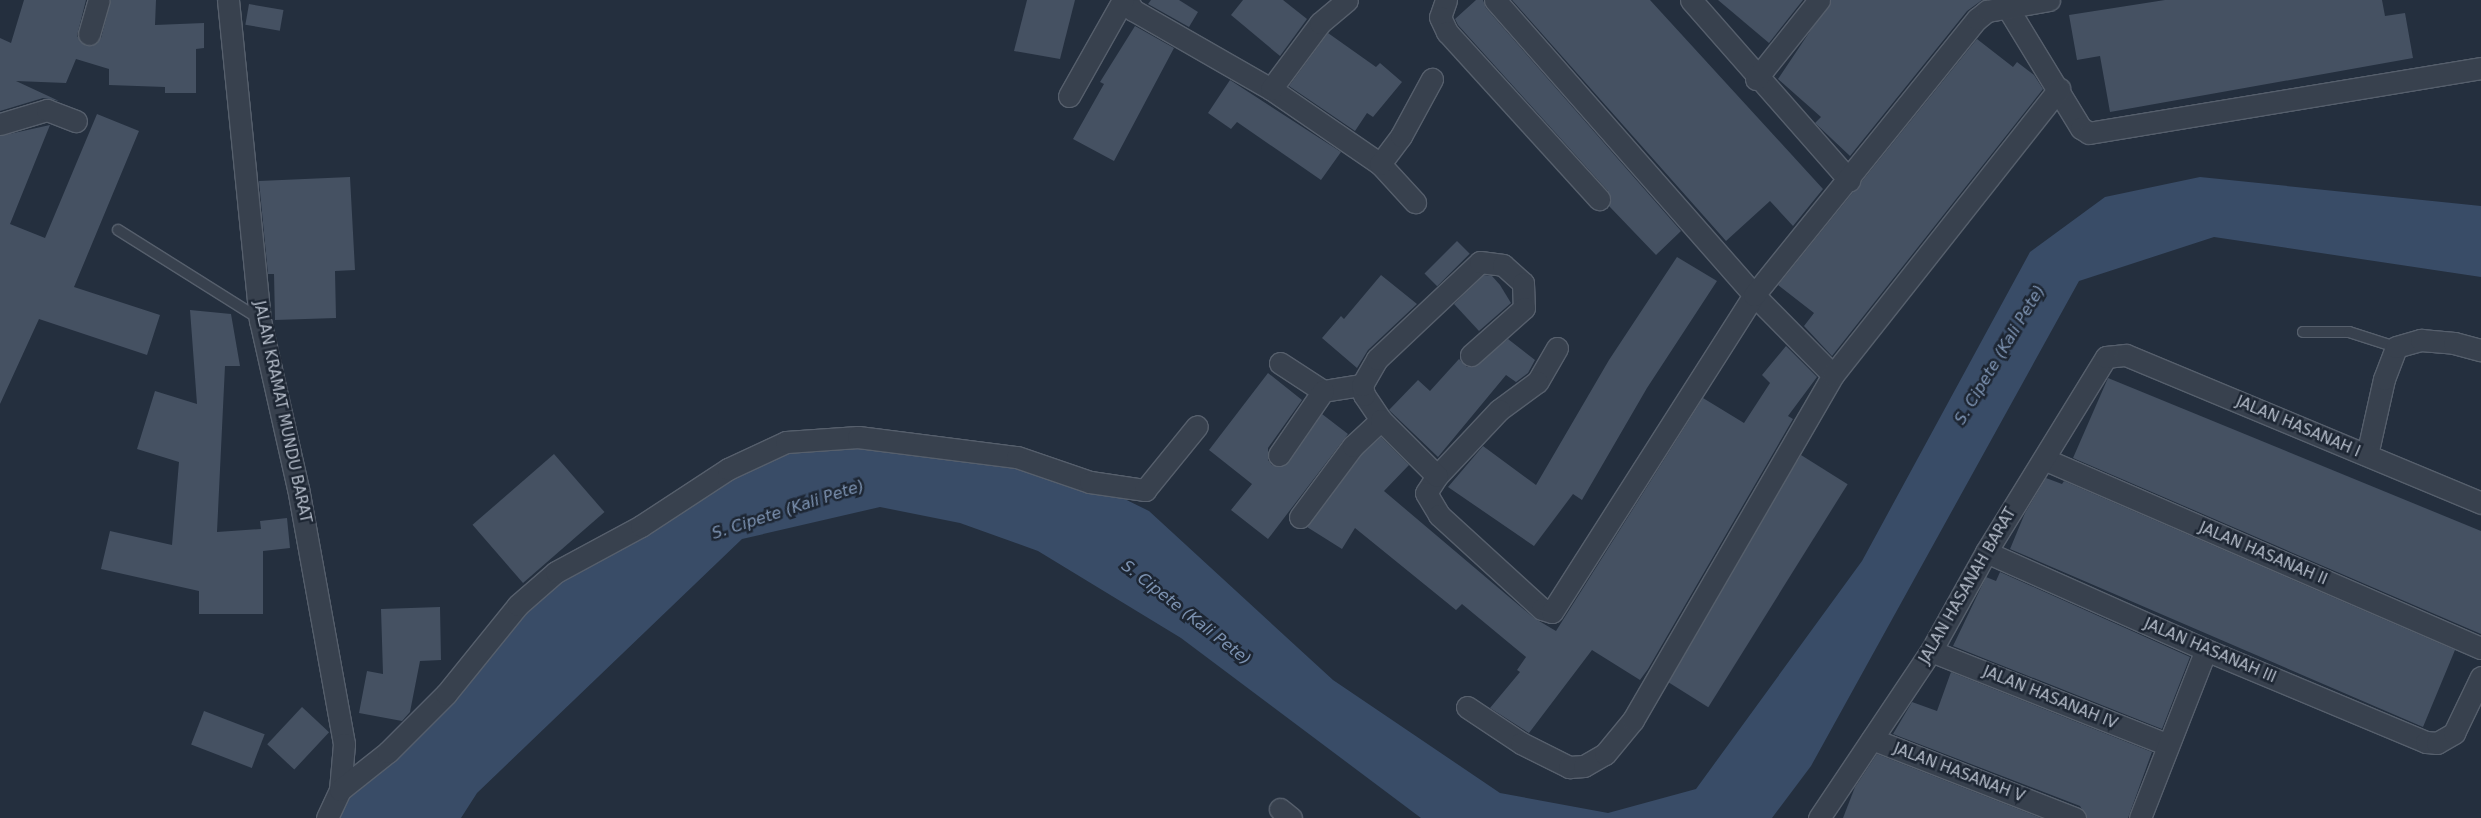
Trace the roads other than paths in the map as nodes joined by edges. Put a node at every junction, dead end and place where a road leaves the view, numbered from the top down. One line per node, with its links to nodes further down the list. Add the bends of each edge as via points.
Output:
1 (99, 0): 11 (street)
2 (228, 0): 26 (street, JALAN KRAMAT MUNDU BARAT)
3 (1347, 0): 15 (street, via 1320,23)
4 (1446, 0): 22 (street, via 1440,17 1447,32)
5 (1496, 0): 25 (street)
6 (1690, 0): 14 (street)
7 (1819, 0): 14 (street)
8 (2049, 0): 10 (street)
9 (1131, 3): 15 (street); 17 (street)
10 (2007, 8): 16 (street); 21 (street, via 1982,13 1977,18)
11 (89, 34)
12 (2481, 68): 16 (street, via 2089,133 2082,128)
13 (1432, 79): 20 (street, via 1401,136)
14 (1756, 79): 21 (street)
15 (1271, 89): 20 (street)
16 (2059, 89): 34 (street)
17 (1069, 96)
18 (76, 121): 19 (street, via 48,110)
19 (1, 129)
20 (1380, 164): 23 (street)
21 (1849, 180): 25 (street)
22 (1599, 199)
23 (1415, 202)
24 (118, 230): 26 (lane)
25 (1754, 295): 34 (street); 42 (street, via 1552,612 1542,609 1439,515 1426,493)
26 (260, 320): 53 (street, JALAN KRAMAT MUNDU BARAT, via 298,488 344,744)
27 (2303, 332): 29 (lane, via 2349,332)
28 (1557, 348): 42 (street, via 1537,382 1498,410)
29 (2396, 348): 30 (street, via 2421,340); 40 (street, via 2384,378)
30 (2481, 350)
31 (1471, 356): 35 (street, via 1524,308 1523,283 1503,265 1480,262 1377,359)
32 (2114, 356): 40 (street, JALAN HASANAH I, via 2126,356); 41 (street, JALAN HASANAH BARAT, via 2099,364)
33 (1280, 363): 36 (street)
34 (1833, 375): 50 (street, via 1632,720 1605,754 1584,766 1569,767 1521,743)
35 (1362, 385): 36 (street); 37 (street, via 1372,409)
36 (1323, 391): 39 (street)
37 (1381, 420): 42 (street); 44 (street, via 1354,446)
38 (1197, 426): 53 (street, via 1144,490 1090,482 1017,456 858,438 786,442 728,469 641,526 556,572 518,606 446,694 388,752)
39 (1278, 455)
40 (2367, 455): 43 (street, JALAN HASANAH I)
41 (2044, 459): 45 (street, JALAN HASANAH BARAT); 46 (street, JALAN HASANAH II)
42 (1437, 476)
43 (2481, 502)
44 (1300, 517)
45 (1986, 552): 47 (street, JALAN HASANAH III); 48 (street, JALAN HASANAH BARAT)
46 (2481, 648)
47 (2206, 650): 49 (street, JALAN HASANAH III, via 2437,743 2454,733); 52 (street)
48 (1931, 651): 51 (street, JALAN HASANAH BARAT); 52 (street, JALAN HASANAH IV)
49 (2481, 677)
50 (1468, 706)
51 (1872, 739): 55 (street, JALAN HASANAH BARAT); 56 (street, JALAN HASANAH V)
52 (2168, 745): 57 (street)
53 (340, 790): 54 (street, JALAN KRAMAT MUNDU BARAT)
54 (326, 818)
55 (1819, 818)
56 (2075, 818)
57 (2140, 818)

